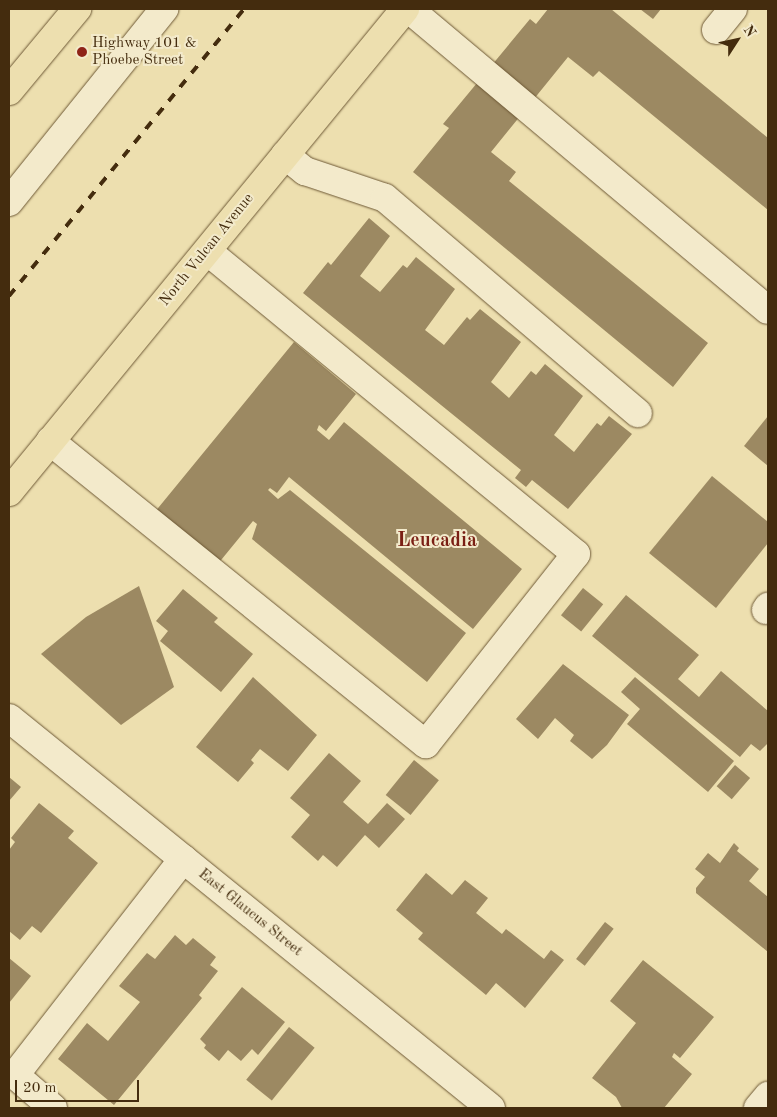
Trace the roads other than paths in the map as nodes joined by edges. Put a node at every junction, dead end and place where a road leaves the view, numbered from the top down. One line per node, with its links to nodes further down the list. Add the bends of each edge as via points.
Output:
1 (77, 9): 6 (main road)
2 (164, 9): 8 (street)
3 (407, 9): 7 (main road, North Vulcan Avenue); 10 (street)
4 (733, 9): 5 (street)
5 (716, 30)
6 (9, 91)
7 (286, 155): 9 (main road, North Vulcan Avenue); 11 (street, via 305,171 385,198)
8 (9, 202)
9 (207, 251): 12 (main road, North Vulcan Avenue); 12 (street, via 576,554 426,744)
10 (768, 310)
11 (638, 413)
12 (50, 441): 13 (main road, North Vulcan Avenue)
13 (9, 492)
14 (9, 718): 15 (street, East Glaucus Street)
15 (183, 859): 17 (street, via 15,1075); 18 (street, East Glaucus Street)
16 (768, 1096): 19 (street)
17 (53, 1108)
18 (491, 1108)
19 (758, 1108)

